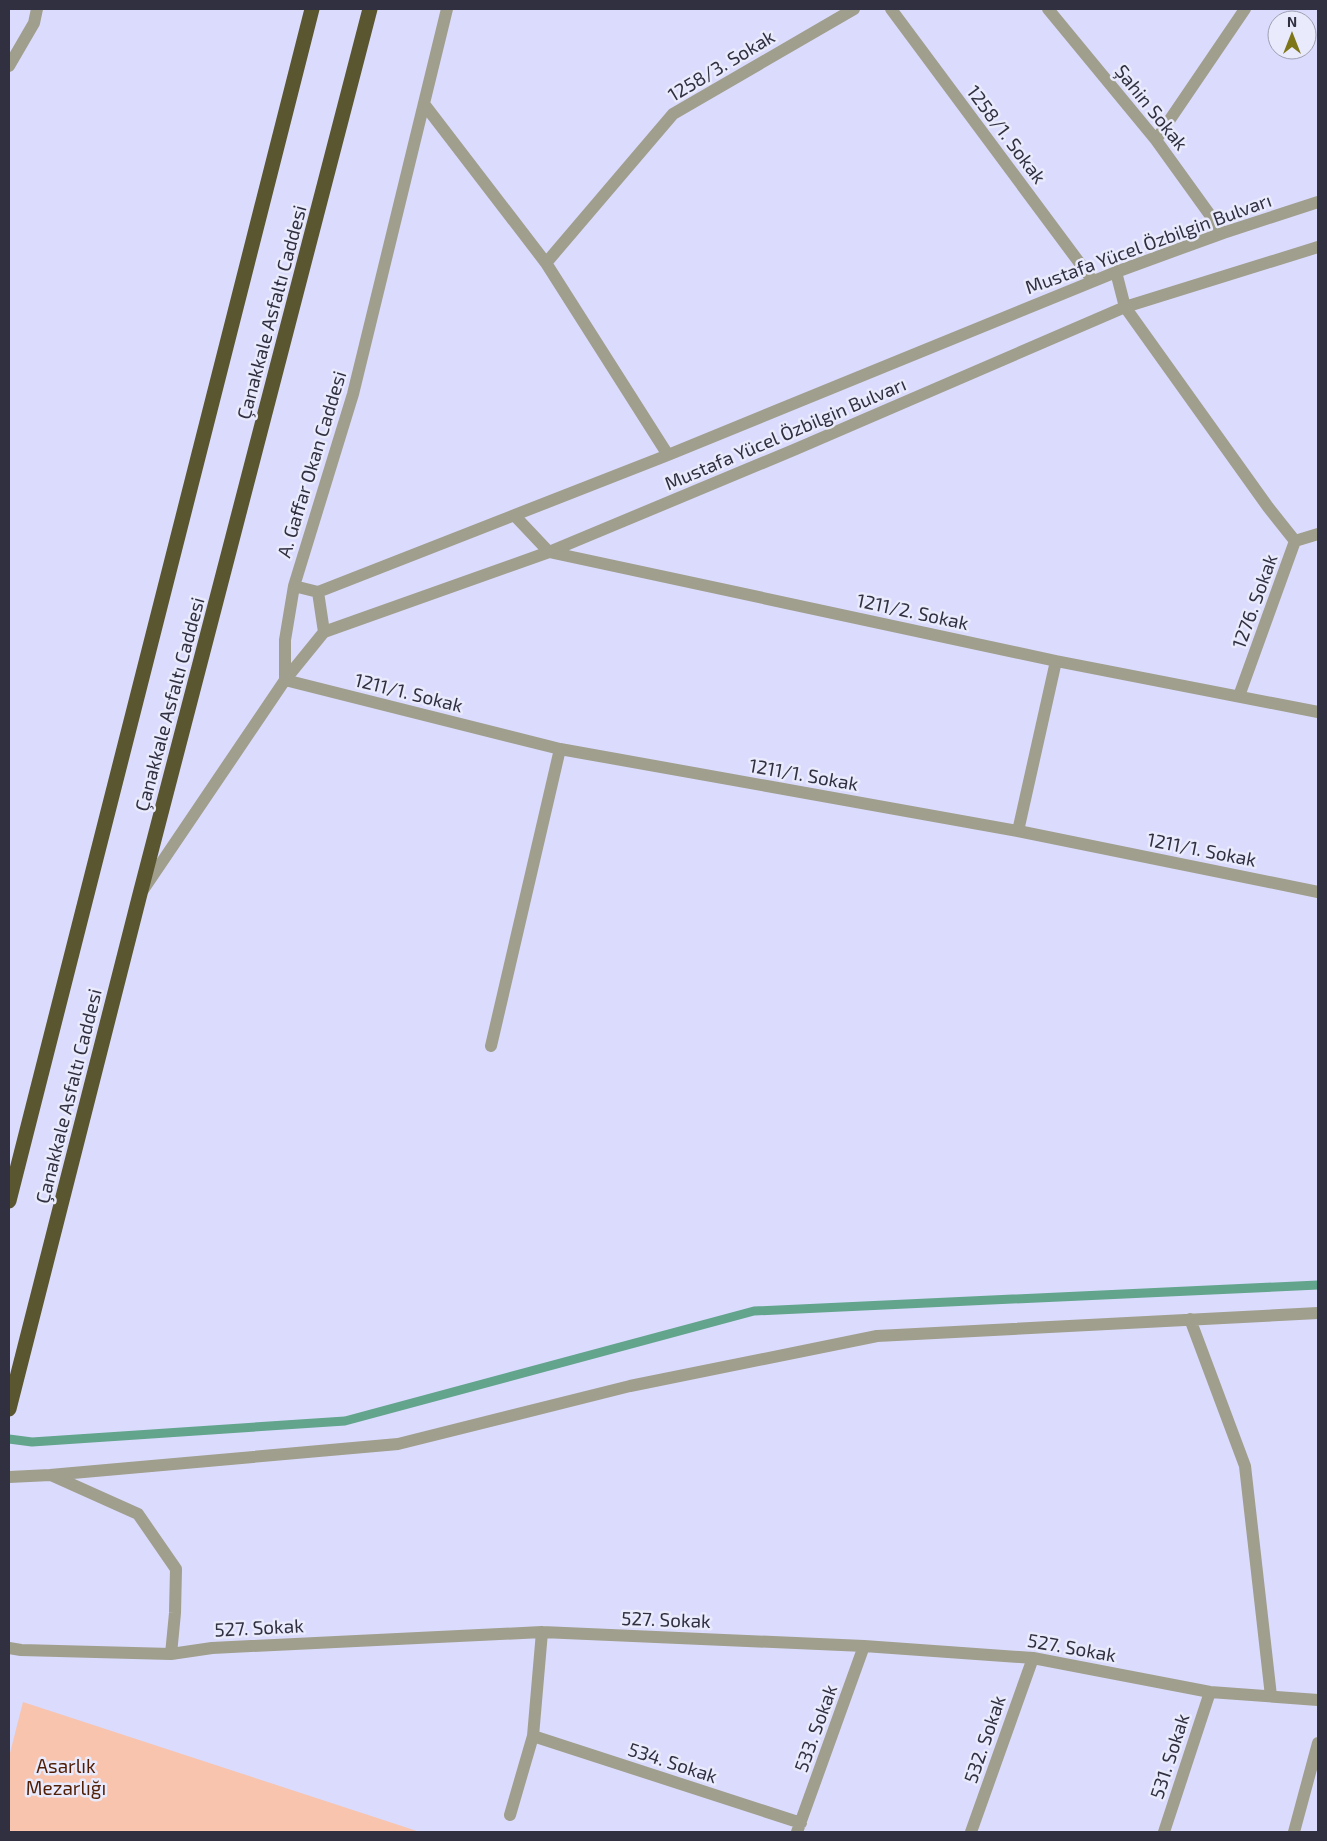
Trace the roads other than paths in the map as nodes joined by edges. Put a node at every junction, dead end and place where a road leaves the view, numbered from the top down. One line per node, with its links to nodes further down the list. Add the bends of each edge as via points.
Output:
1 (37, 9): 9 (street, via 34,23)
2 (312, 9): 36 (highway, Çanakkale Asfaltı Caddesi)
3 (370, 9): 34 (highway, Çanakkale Asfaltı Caddesi)
4 (446, 9): 10 (street, A. Gaffar Okan Caddesi)
5 (854, 9): 15 (street, 1258/3. Sokak, via 673,114)
6 (891, 9): 17 (street, 1258/1. Sokak)
7 (1048, 9): 11 (street, Şahin Sokak)
8 (1244, 9): 11 (street)
9 (9, 66)
10 (424, 104): 15 (street); 24 (street, A. Gaffar Okan Caddesi, via 353,394)
11 (1156, 140): 13 (street, Şahin Sokak)
12 (1318, 202): 13 (street, Mustafa Yücel Özbilgin Bulvarı)
13 (1223, 232): 16 (street, Mustafa Yücel Özbilgin Bulvarı)
14 (1318, 247): 18 (street, Mustafa Yücel Özbilgin Bulvarı)
15 (546, 263): 19 (street)
16 (1116, 272): 17 (street, Mustafa Yücel Özbilgin Bulvarı); 18 (street)
17 (1093, 281): 19 (street, Mustafa Yücel Özbilgin Bulvarı)
18 (1125, 307): 22 (street); 23 (street, Mustafa Yücel Özbilgin Bulvarı, via 796,450)
19 (668, 455): 20 (street, Mustafa Yücel Özbilgin Bulvarı)
20 (515, 516): 23 (street); 25 (street, Mustafa Yücel Özbilgin Bulvarı)
21 (1318, 534): 22 (street, 1276. Sokak)
22 (1295, 541): 29 (street, 1276. Sokak)
23 (549, 552): 26 (street, Mustafa Yücel Özbilgin Bulvarı); 27 (street, 1211/2. Sokak)
24 (294, 586): 25 (street); 28 (street, A. Gaffar Okan Caddesi, via 285,640)
25 (318, 592): 26 (street)
26 (324, 632): 28 (street)
27 (1056, 661): 29 (street, 1211/2. Sokak); 32 (street)
28 (285, 680): 31 (street, 1211/1. Sokak); 34 (street)
29 (1239, 696): 30 (street, 1211/2. Sokak)
30 (1318, 712)
31 (560, 749): 32 (street, 1211/1. Sokak); 35 (street)
32 (1018, 832): 33 (street, 1211/1. Sokak)
33 (1318, 892)
34 (140, 894): 39 (highway, Çanakkale Asfaltı Caddesi)
35 (491, 1046)
36 (9, 1201)
37 (1318, 1313): 38 (street)
38 (1190, 1319): 40 (street, via 877,1336 630,1386 398,1444); 48 (street, via 1245,1466)
39 (9, 1409)
40 (50, 1475): 41 (street); 45 (street, via 138,1514 176,1569)
41 (9, 1477)
42 (542, 1632): 43 (street, 527. Sokak); 45 (street, 527. Sokak, via 212,1648); 50 (street)
43 (864, 1646): 46 (street, 527. Sokak); 53 (street, 533. Sokak)
44 (9, 1648): 45 (street, 527. Sokak)
45 (172, 1654)
46 (1033, 1658): 47 (street, 527. Sokak); 54 (street, 532. Sokak)
47 (1210, 1692): 48 (street, 527. Sokak); 55 (street, 531. Sokak)
48 (1271, 1696): 49 (street, 527. Sokak)
49 (1318, 1700)
50 (533, 1736): 52 (street); 53 (street, 534. Sokak)
51 (1318, 1742): 56 (street)
52 (510, 1815)
53 (799, 1828)
54 (971, 1832)
55 (1164, 1832)
56 (1294, 1832)

